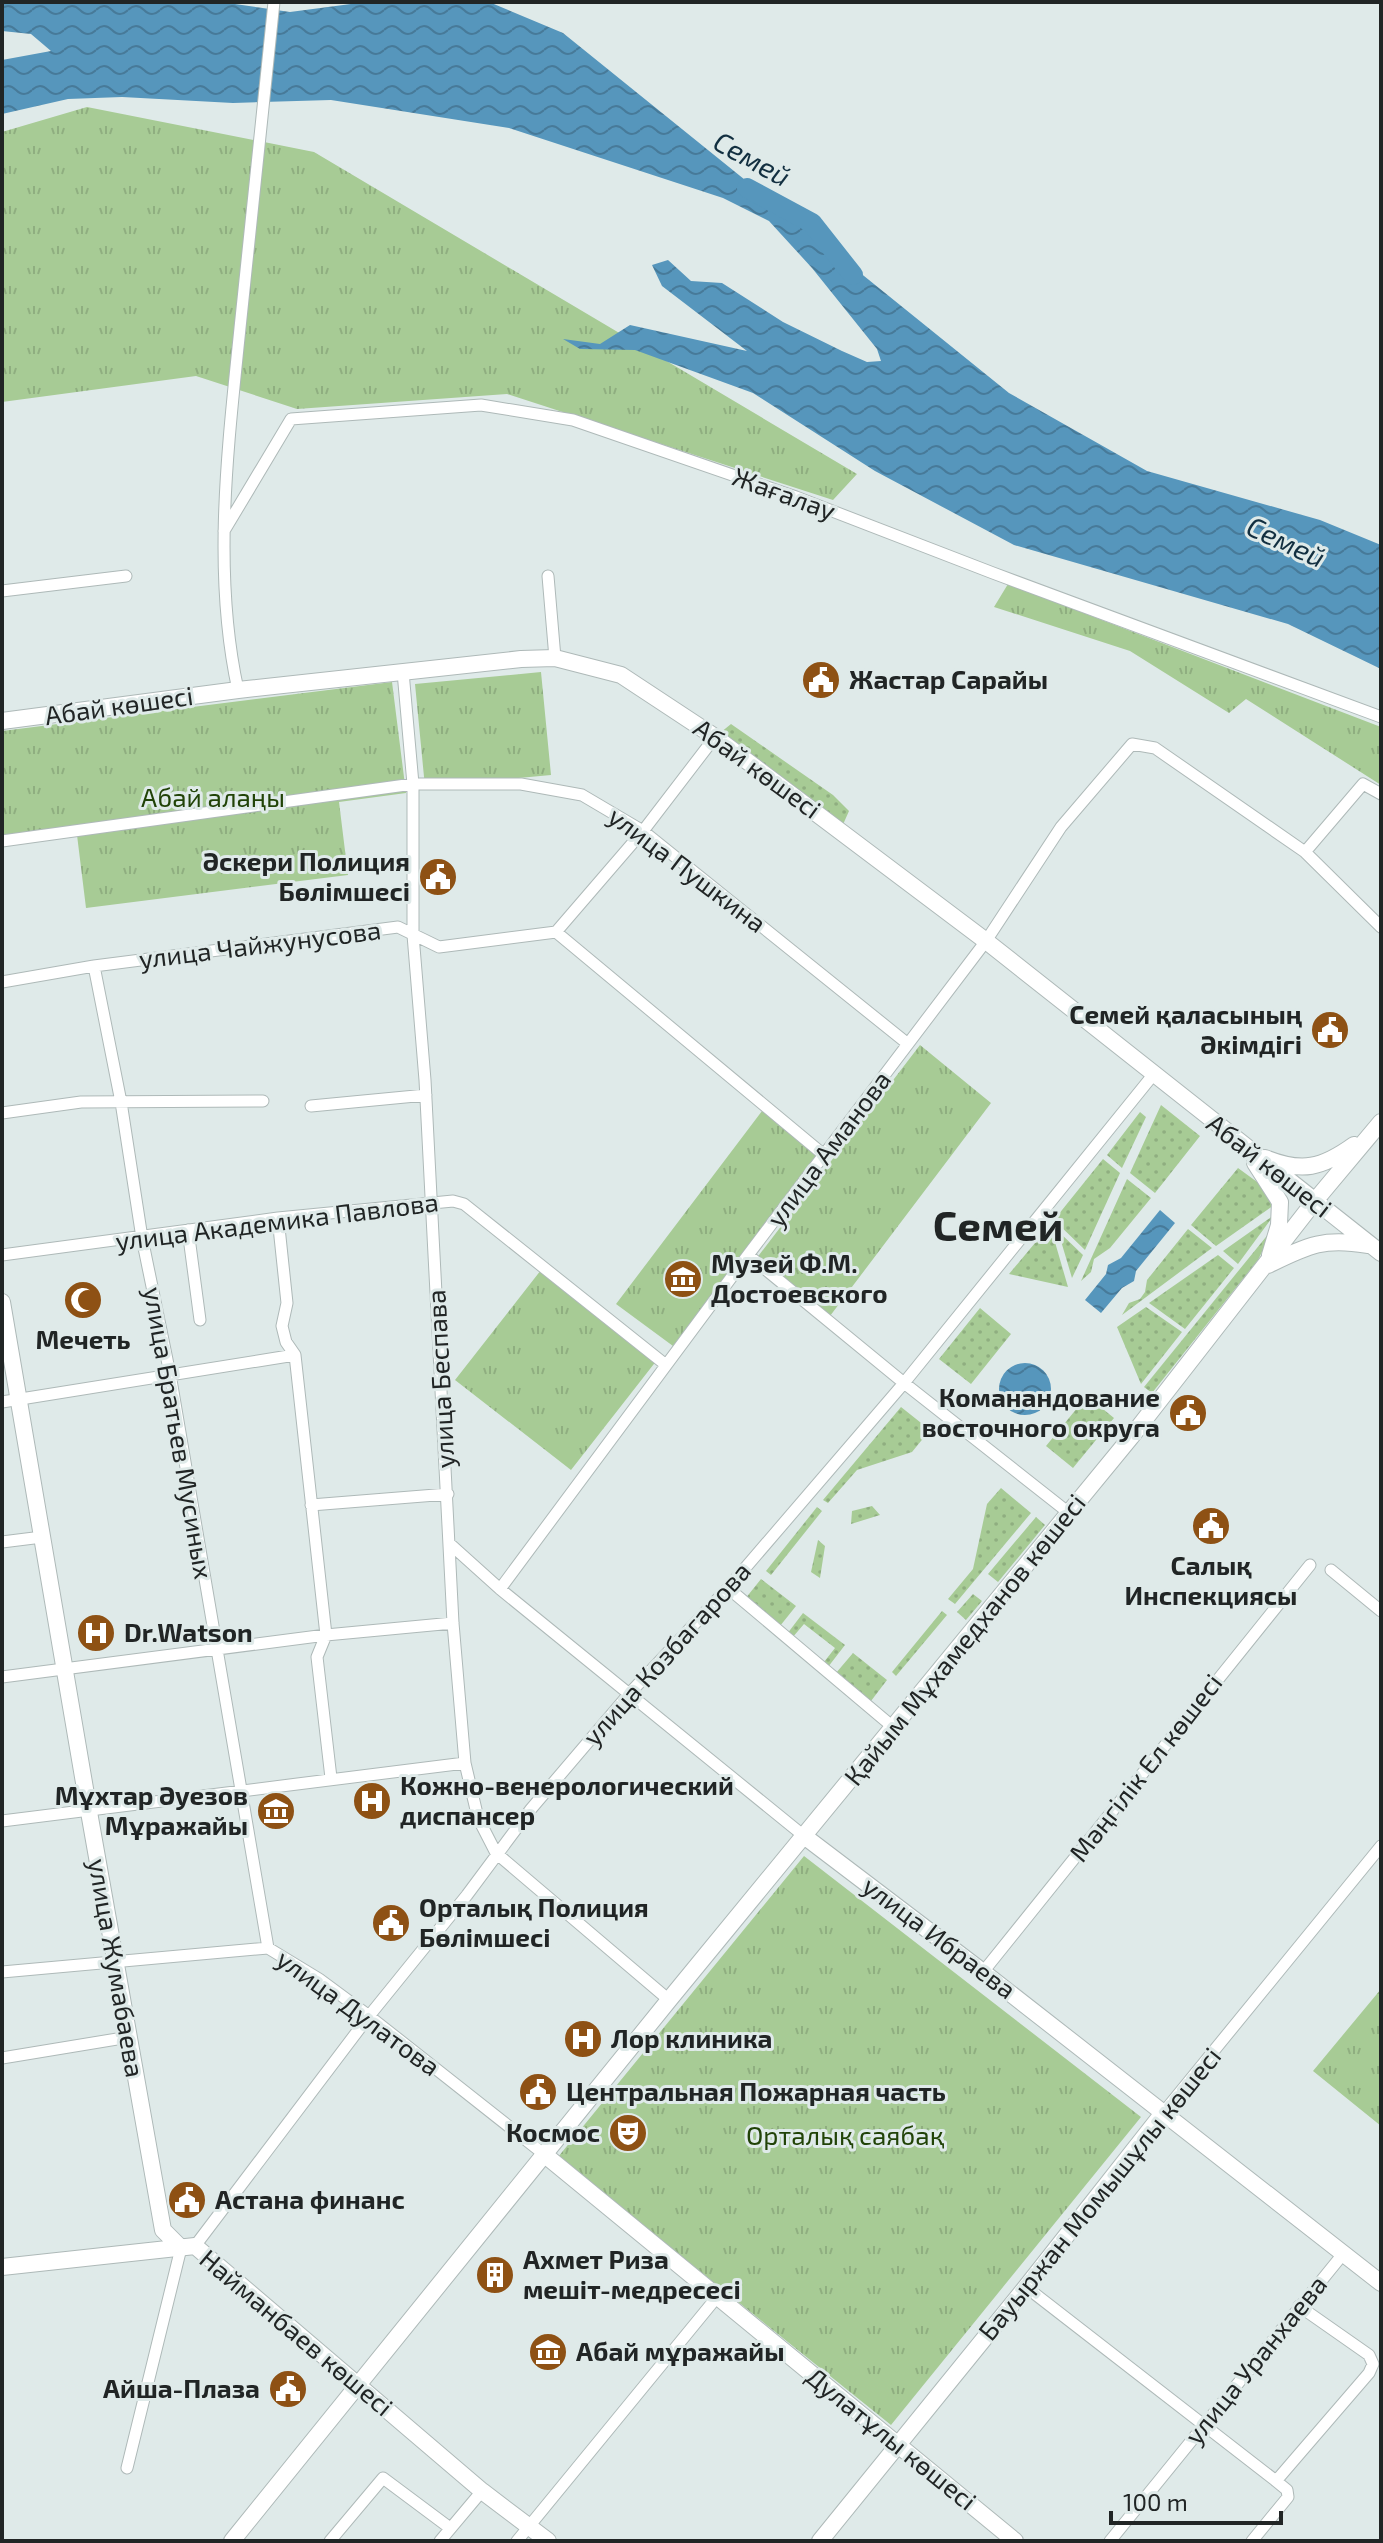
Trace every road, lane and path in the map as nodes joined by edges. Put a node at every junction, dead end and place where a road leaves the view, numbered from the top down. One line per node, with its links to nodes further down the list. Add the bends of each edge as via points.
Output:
1 (274, 2): 2 (street)
2 (224, 531): 8 (street, via 229,650); 9 (street, Жағалау, via 291,419 481,405 573,420 781,492)
3 (126, 576): 5 (street)
4 (548, 576): 6 (street)
5 (2, 591)
6 (555, 658): 7 (street, Абай көшесі); 11 (street, Абай көшесі, via 621,675)
7 (403, 672): 8 (street, Абай көшесі); 12 (street, улица Беспава)
8 (238, 690): 10 (street, Абай көшесі)
9 (1381, 717)
10 (2, 721)
11 (715, 737): 14 (street); 20 (street, Абай көшесі)
12 (413, 784): 14 (street, улица Пушкина, via 521,784 582,795); 15 (street, улица Пушкина); 19 (street, улица Беспава)
13 (1381, 794): 16 (street, via 1363,784)
14 (643, 831): 18 (street); 23 (street, улица Пушкина)
15 (2, 841)
16 (1305, 852): 17 (street); 20 (street, улица Аманова, via 1155,748 1132,744 1061,827)
17 (1381, 927)
18 (556, 932): 19 (street, улица Чайжунусова, via 439,947); 33 (street)
19 (413, 935): 21 (street, улица Чайжунусова, via 398,927); 25 (street, улица Беспава)
20 (986, 941): 23 (street, улица Аманова); 24 (street, Абай көшесі)
21 (94, 966): 22 (street, улица Чайжунусова); 27 (street, улица Братьев Мусиных)
22 (2, 982)
23 (908, 1044): 33 (street, улица Аманова)
24 (1153, 1075): 32 (street, Абай көшесі); 48 (street, улица Козбагарова)
25 (426, 1095): 28 (street); 34 (street, улица Беспава)
26 (263, 1101): 27 (street)
27 (121, 1102): 29 (street); 38 (street, улица Братьев Мусиных)
28 (311, 1106)
29 (2, 1113)
30 (1381, 1122): 31 (street, Қайым Мұхамедханов көшесі)
31 (1368, 1139): 32 (street, via 1314,1167 1293,1167); 35 (street, Қайым Мұхамедханов көшесі)
32 (1249, 1151): 35 (street, Абай көшесі); 42 (street, via 1280,1202)
33 (824, 1155): 41 (street, улица Аманова)
34 (431, 1202): 36 (street, улица Академика Павлова); 46 (street, улица Академика Павлова, via 464,1204); 50 (street, улица Беспава)
35 (1314, 1202): 39 (street, Абай көшесі); 42 (street, Қайым Мұхамедханов көшесі)
36 (278, 1218): 37 (street, улица Академика Павлова); 45 (street, via 287,1303 282,1326)
37 (188, 1230): 38 (street, улица Академика Павлова); 44 (street)
38 (142, 1238): 40 (street, улица Академика Павлова); 47 (street, улица Братьев Мусиных)
39 (1376, 1250): 42 (street, via 1337,1240)
40 (2, 1255)
41 (748, 1255): 46 (street, улица Аманова); 48 (street)
42 (1267, 1264): 52 (street, Қайым Мұхамедханов көшесі)
43 (2, 1302): 49 (street, улица Жумабаева)
44 (200, 1320)
45 (295, 1355): 47 (street); 51 (street)
46 (666, 1365): 59 (street, улица Аманова)
47 (170, 1374): 49 (street); 63 (street, улица Братьев Мусиных)
48 (904, 1383): 52 (street); 58 (street, улица Козбагарова)
49 (11, 1400): 53 (street, улица Жумабаева)
50 (448, 1494): 51 (street); 55 (street, улица Беспава)
51 (311, 1505): 62 (street)
52 (1069, 1513): 67 (street, Қайым Мұхамедханов көшесі)
53 (42, 1537): 54 (street); 64 (street, улица Жумабаева)
54 (2, 1542)
55 (450, 1544): 59 (street, улица Ибраева); 61 (street, улица Беспава)
56 (1310, 1565): 79 (street, Мәңгілік Ел көшесі)
57 (1331, 1570): 60 (street)
58 (728, 1588): 66 (street, улица Козбагарова); 67 (street)
59 (500, 1589): 66 (street, улица Ибраева)
60 (1381, 1611)
61 (453, 1623): 62 (street); 68 (street, улица Беспава)
62 (326, 1635): 63 (street); 69 (street, via 317,1657)
63 (217, 1650): 64 (street); 70 (street, улица Братьев Мусиных)
64 (64, 1670): 65 (street); 71 (street, улица Жумабаева)
65 (2, 1677)
66 (629, 1694): 73 (street, улица Ибраева); 75 (street, улица Козбагарова)
67 (893, 1727): 73 (street, Қайым Мұхамедханов көшесі)
68 (465, 1763): 69 (street); 75 (street, улица Беспава, via 478,1818)
69 (331, 1778): 70 (street)
70 (241, 1790): 71 (street); 76 (street, улица Братьев Мусиных)
71 (89, 1812): 72 (street); 77 (street, улица Жумабаева)
72 (2, 1821)
73 (804, 1836): 79 (street, улица Ибраева); 80 (street, Қайым Мұхамедханов көшесі)
74 (1381, 1846): 84 (street, Бауыржан Момышұлы көшесі)
75 (496, 1853): 80 (street, улица Беспава); 81 (street, улица Козбагарова)
76 (268, 1948): 77 (street, улица Дулатова); 81 (street, улица Дулатова)
77 (115, 1963): 78 (street, улица Дулатова); 82 (street, улица Жумабаева)
78 (2, 1972)
79 (983, 1972): 84 (street, улица Ибраева)
80 (669, 2000): 85 (street, Қайым Мұхамедханов көшесі)
81 (369, 2016): 85 (street, улица Дулатова); 86 (street, улица Козбагарова)
82 (129, 2037): 83 (street); 86 (street, улица Жумабаева, via 163,2230)
83 (2, 2058)
84 (1163, 2113): 87 (street, улица Ибраева); 90 (street, Бауыржан Момышұлы көшесі)
85 (545, 2155): 91 (street, Дулатұлы көшесі); 93 (street, Қайым Мұхамедханов көшесі)
86 (188, 2247): 88 (street, Найманбаев көшесі); 93 (street, Найманбаев көшесі); 96 (street, улица Козбагарова)
87 (1343, 2254): 89 (street, улица Ибраева); 92 (street, улица Уранхаева)
88 (2, 2267)
89 (1381, 2283)
90 (1026, 2287): 94 (street); 95 (street, Бауыржан Момышұлы көшесі)
91 (717, 2297): 95 (street, Дулатұлы көшесі); 99 (street)
92 (1299, 2306): 94 (street, улица Уранхаева); 97 (street, via 1369,2355 1373,2364)
93 (357, 2386): 98 (street, Найманбаев көшесі); 101 (street, Қайым Мұхамедханов көшесі)
94 (1203, 2425): 97 (street); 108 (street, улица Уранхаева)
95 (899, 2445): 106 (street, Бауыржан Момышұлы көшесі); 107 (street, Дулатұлы көшесі)
96 (127, 2468)
97 (1276, 2481): 109 (street, via 1288,2497)
98 (482, 2491): 99 (street, Найманбаев көшесі); 100 (street)
99 (529, 2526): 104 (street); 105 (street, Найманбаев көшесі)
100 (450, 2528): 102 (street, via 383,2478); 103 (street)
101 (232, 2541)
102 (330, 2541)
103 (440, 2541)
104 (517, 2541)
105 (548, 2541)
106 (820, 2541)
107 (1015, 2541)
108 (1110, 2541)
109 (1252, 2541)

